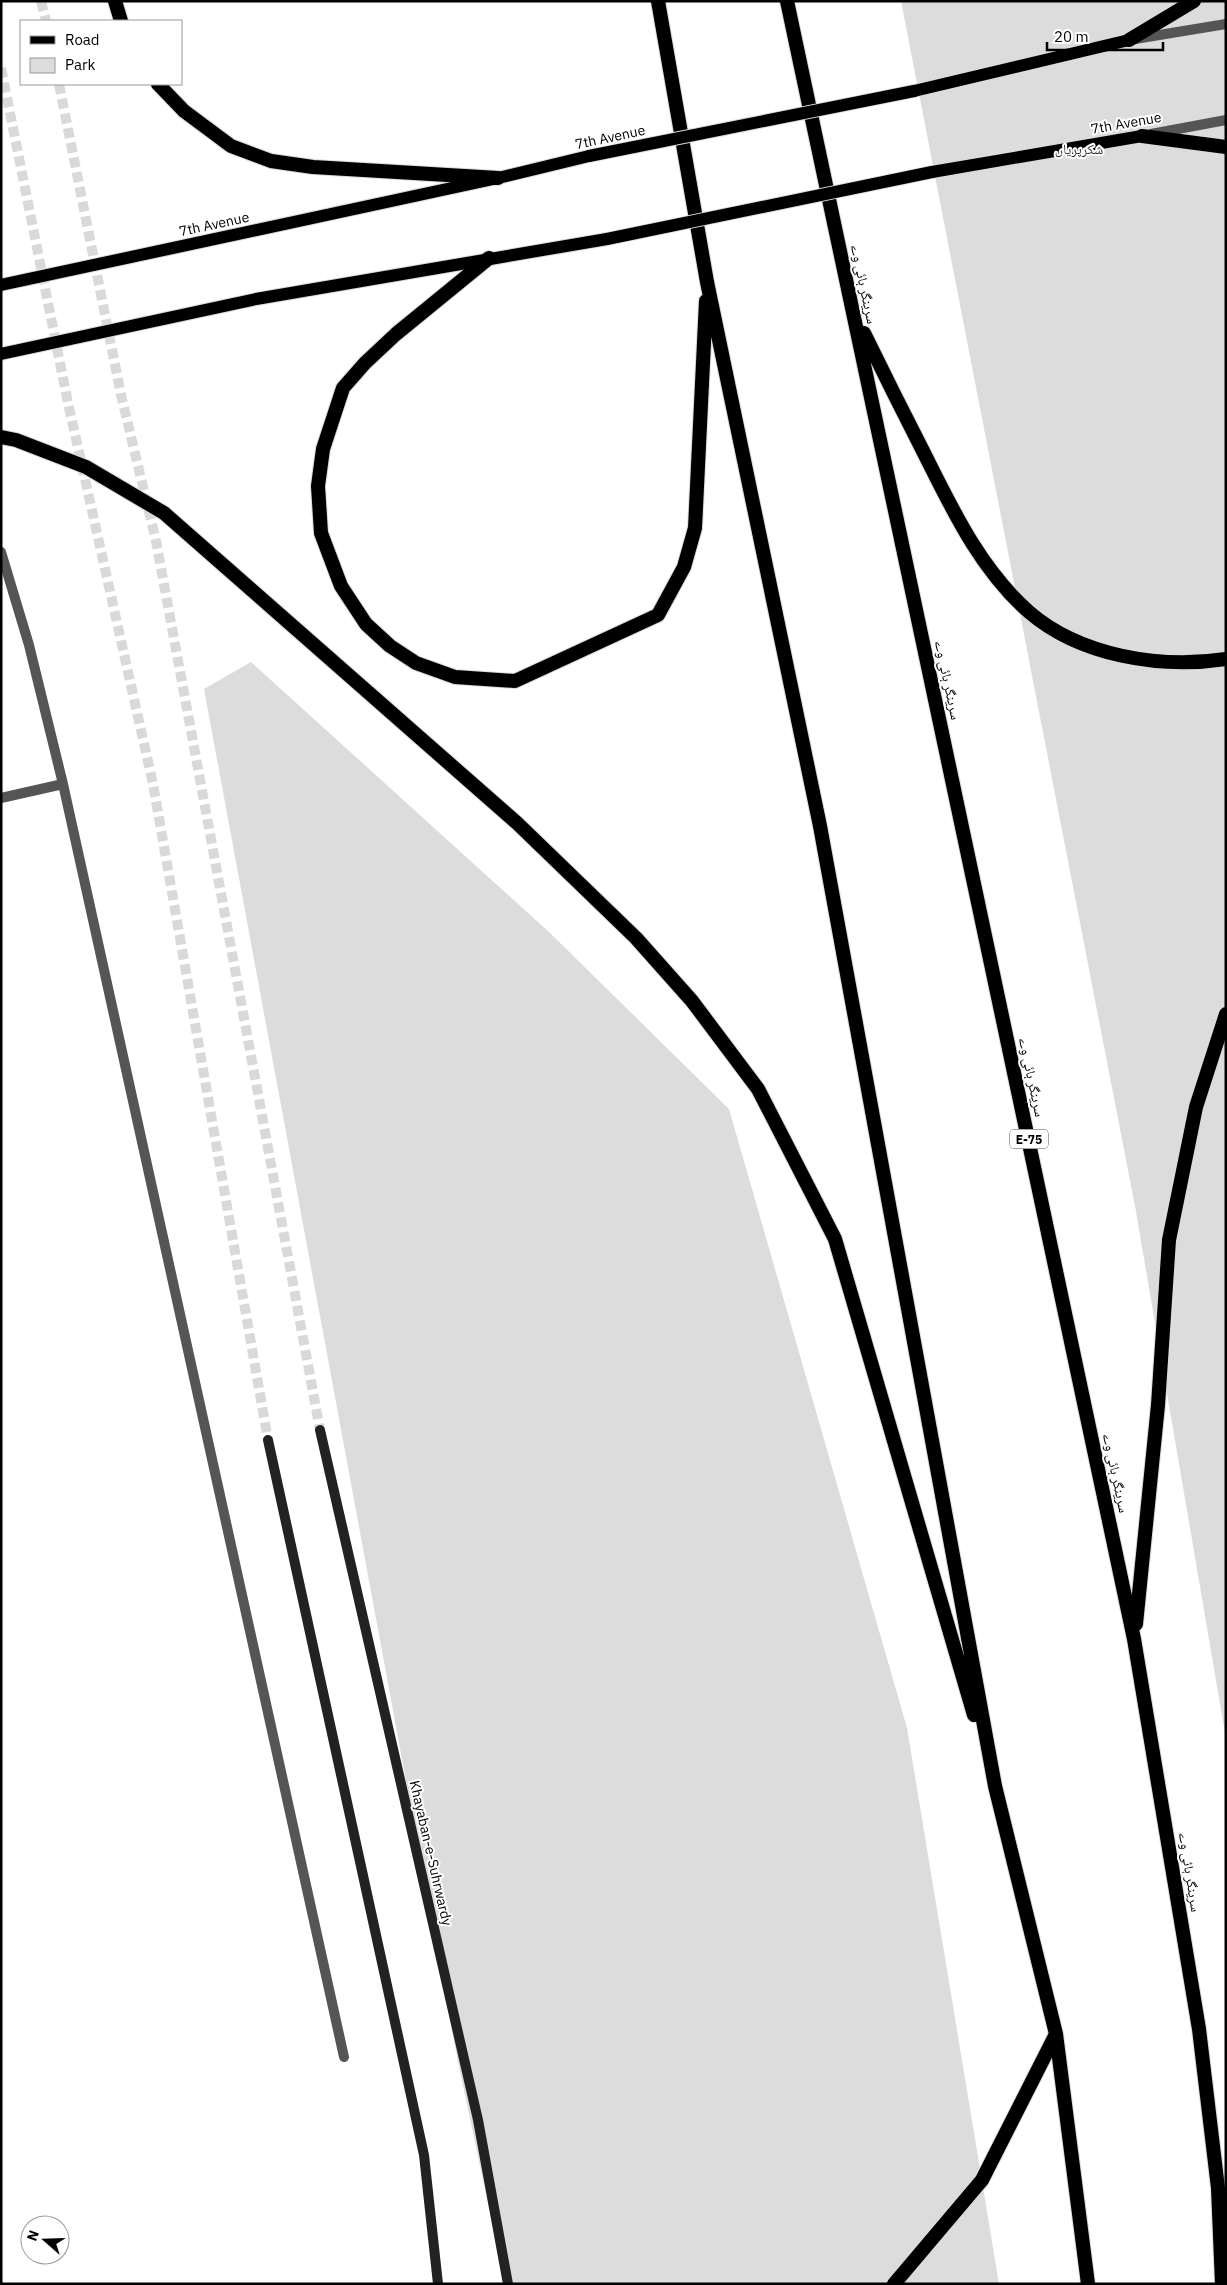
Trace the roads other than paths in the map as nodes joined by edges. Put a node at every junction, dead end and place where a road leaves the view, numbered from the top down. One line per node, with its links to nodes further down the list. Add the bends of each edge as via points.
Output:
1 (115, 1): 5 (highway)
2 (658, 1): 14 (highway)
3 (787, 1): 16 (highway, سرینگر ہائی وے / E-75)
4 (1194, 1): 7 (highway)
5 (120, 20)
6 (1226, 24): 7 (street, 7th Avenue)
7 (1129, 40): 12 (main road, 7th Avenue, bridge, via 914,91 589,156)
8 (159, 85): 12 (highway, via 184,111 231,146 271,160 313,167)
9 (1226, 120): 10 (street, 7th Avenue)
10 (1142, 136): 11 (highway); 13 (main road, 7th Avenue, bridge, via 932,172 607,239)
11 (1226, 147)
12 (498, 178): 15 (main road, 7th Avenue)
13 (489, 258): 14 (highway, via 396,334 343,388 323,449 318,486 321,533 341,586 366,624 390,646 416,663 455,677 515,681 658,615 684,567 695,528); 17 (main road, 7th Avenue, via 256,299)
14 (707, 282): 27 (highway, via 820,826)
15 (1, 285)
16 (854, 314): 20 (highway, via 948,502 997,579 1029,612 1065,636 1111,653 1202,663); 26 (highway, سرینگر ہائی وے / E-75)
17 (1, 354)
18 (1, 436): 27 (highway, via 86,467 164,512 516,823 629,932 692,1001 758,1089 835,1240)
19 (1, 552): 21 (street, via 29,645)
20 (1226, 659)
21 (63, 784): 22 (street); 29 (street)
22 (1, 798)
23 (1226, 1014): 26 (highway, via 1196,1107 1169,1240 1158,1405)
24 (320, 1430): 31 (main road, Khayaban-e-Suhrwardy, via 476,2110)
25 (268, 1440): 30 (main road, via 424,2155)
26 (1134, 1639): 34 (highway, سرینگر ہائی وے / E-75, via 1199,2029 1218,2188)
27 (995, 1786): 28 (highway)
28 (1056, 2034): 32 (highway, via 982,2180); 33 (highway)
29 (344, 2057)
30 (438, 2284)
31 (508, 2284)
32 (894, 2284)
33 (1088, 2284)
34 (1222, 2284)

